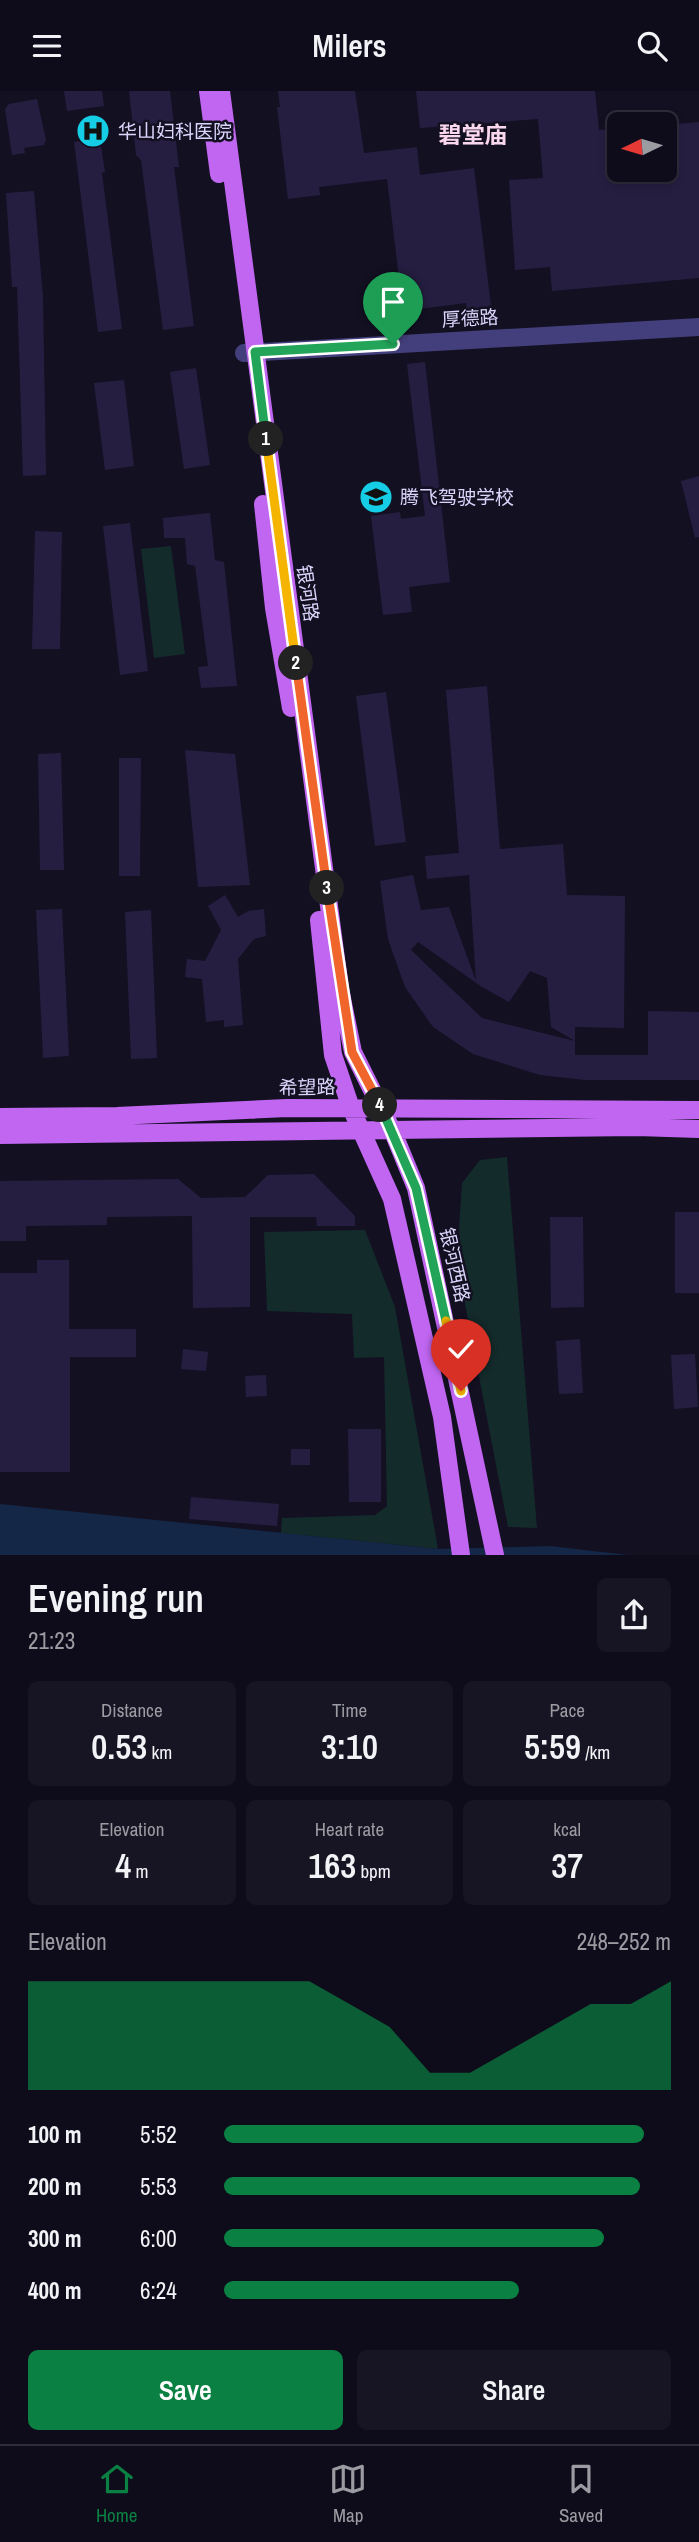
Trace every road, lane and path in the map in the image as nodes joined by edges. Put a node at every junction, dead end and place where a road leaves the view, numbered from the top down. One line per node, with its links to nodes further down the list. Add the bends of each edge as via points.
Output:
1 (208, 91): 4 (main road, 银河路)
2 (220, 91): 4 (main road, 银河路)
3 (699, 327): 4 (street, 厚德路)
4 (249, 352): 5 (main road, 银河路, via 340,989 352,1052); 6 (main road, 银河路, via 274,608 320,928 333,1055)
5 (380, 1107): 6 (main road, 希望路); 7 (main road, 希望路); 11 (main road, 银河路)
6 (351, 1108): 8 (main road, 希望路); 10 (main road, 银河路)
7 (699, 1111)
8 (0, 1117)
9 (699, 1129): 11 (main road)
10 (362, 1130): 11 (main road); 12 (main road); 13 (main road, via 392,1199 442,1417)
11 (393, 1132): 14 (main road, 银河西路, via 416,1188)
12 (0, 1135)
13 (461, 1555)
14 (495, 1555)

